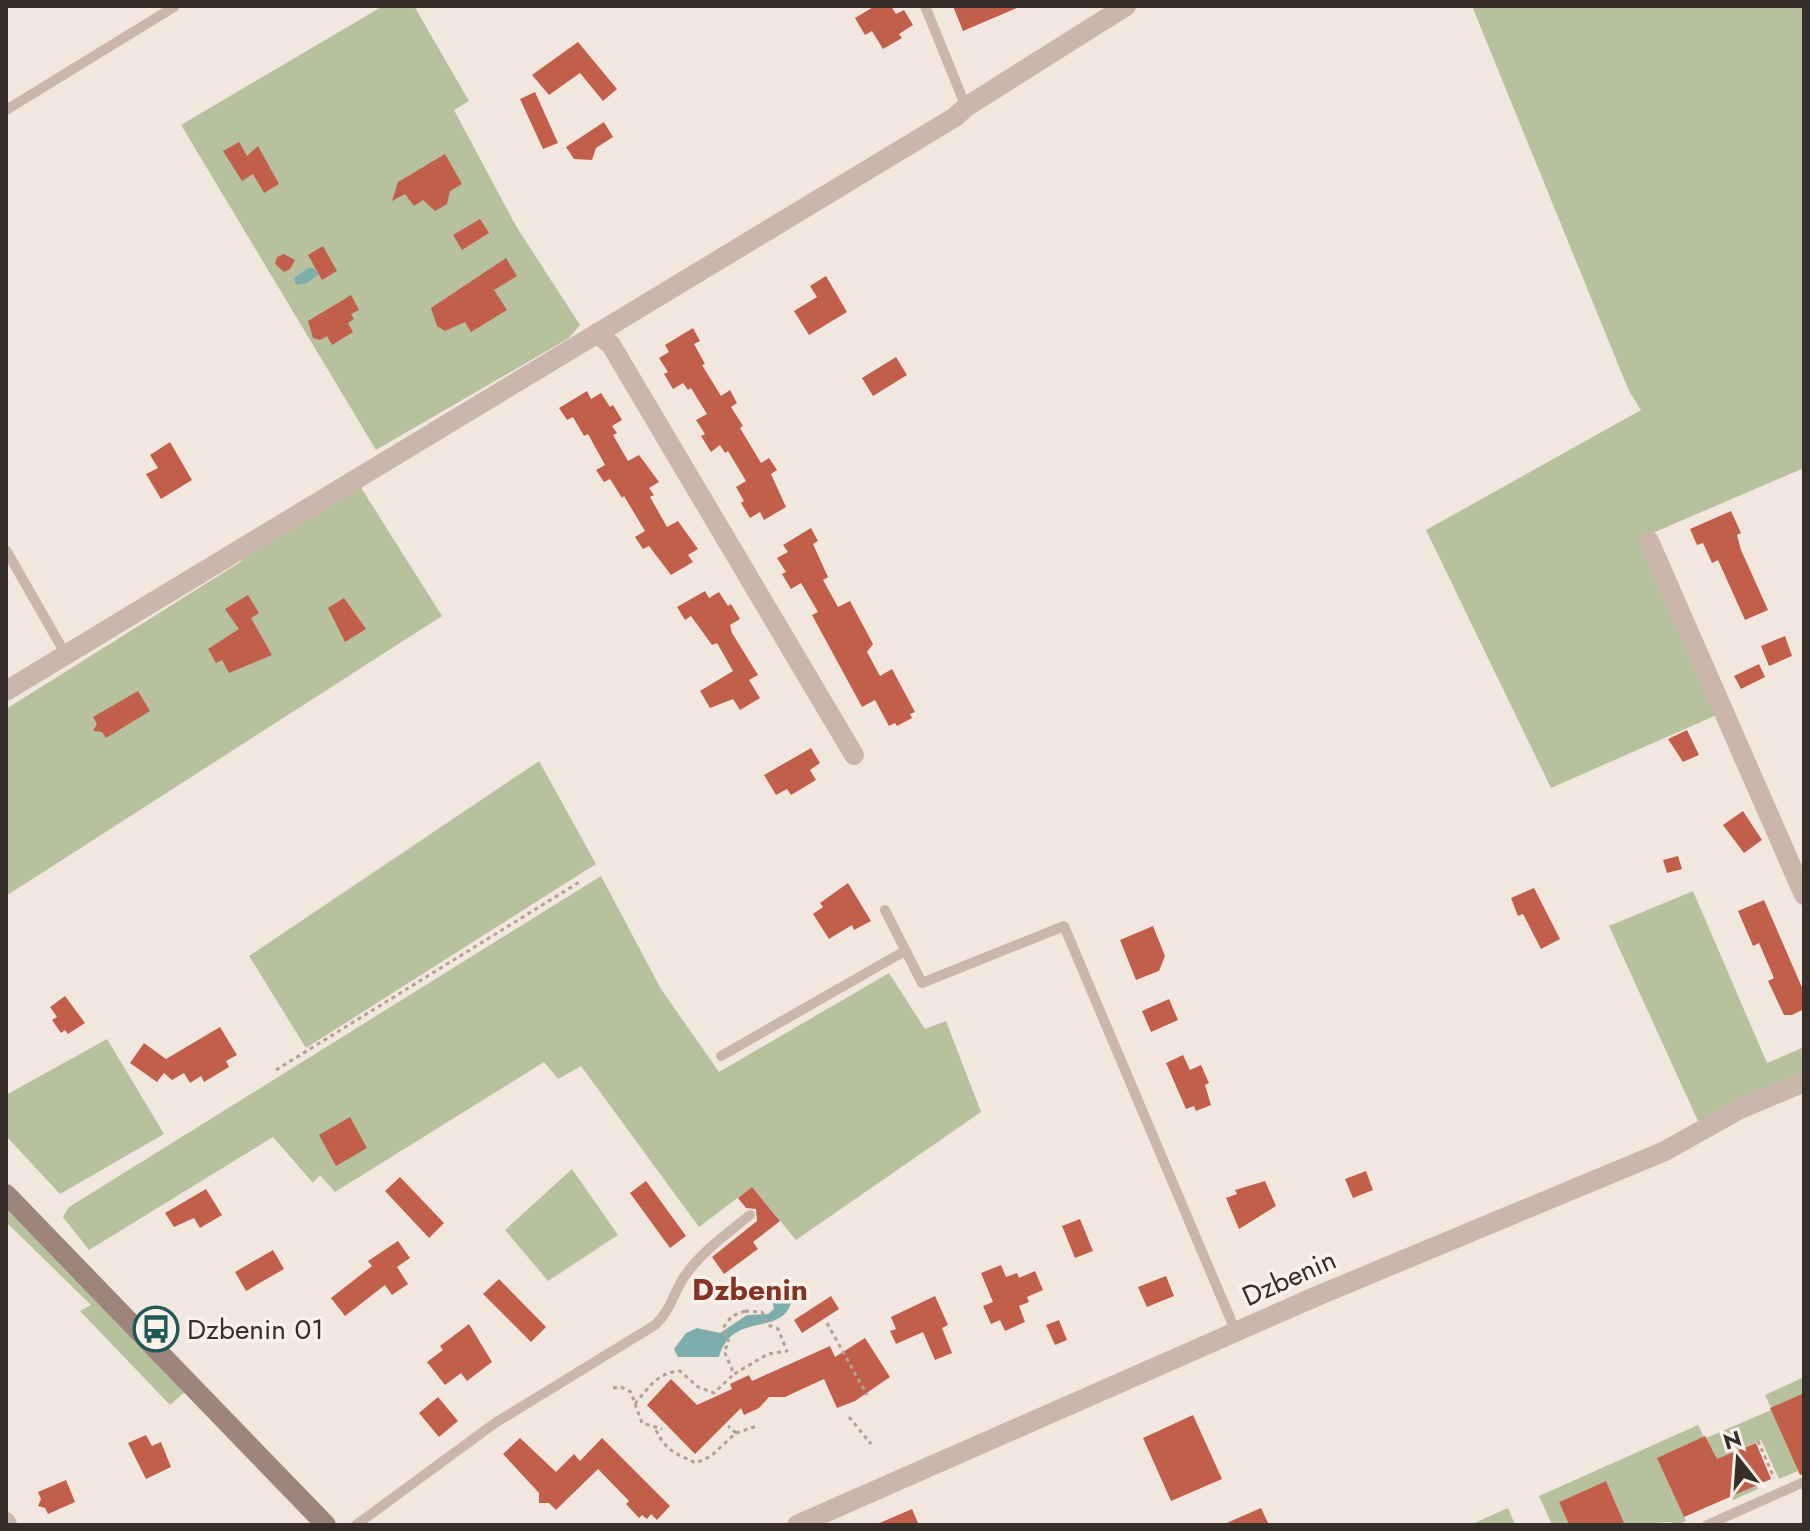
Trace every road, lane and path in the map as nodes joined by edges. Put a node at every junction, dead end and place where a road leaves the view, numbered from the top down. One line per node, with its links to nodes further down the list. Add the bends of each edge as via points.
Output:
1 (925, 6): 4 (lane)
2 (1126, 6): 4 (street)
3 (174, 7): 5 (lane)
4 (966, 107): 6 (street)
5 (6, 110)
6 (597, 333): 9 (street); 11 (street, via 611,345)
7 (1649, 541): 13 (street)
8 (6, 550): 9 (lane)
9 (66, 655): 10 (street)
10 (6, 691)
11 (854, 755)
12 (581, 881): 17 (path)
13 (1804, 895)
14 (885, 910): 15 (lane)
15 (903, 952): 16 (lane); 22 (lane, via 922,983 1064,926)
16 (721, 1056)
17 (276, 1070)
18 (1804, 1082): 22 (street, Dzbenin, via 1738,1110 1665,1151)
19 (6, 1194): 35 (street)
20 (750, 1215): 36 (lane, via 696,1261 655,1325 495,1423)
21 (827, 1323): 25 (path)
22 (1236, 1332): 37 (street, Dzbenin)
23 (734, 1374): 23 (path, via 768,1354 787,1351 778,1329 768,1325 762,1312 732,1316 723,1328 729,1342 724,1351); 26 (path, via 714,1393 680,1371 670,1371)
24 (613, 1388): 26 (path, via 631,1392)
25 (867, 1395)
26 (635, 1404): 30 (path, via 642,1423 659,1430 662,1445 696,1463)
27 (849, 1417): 32 (path)
28 (728, 1426): 30 (path)
29 (757, 1426): 30 (path)
30 (736, 1433)
31 (1758, 1441): 34 (path)
32 (871, 1444)
33 (1804, 1482): 38 (lane)
34 (1777, 1485)
35 (326, 1525)
36 (356, 1525)
37 (797, 1525)
38 (1707, 1525)

